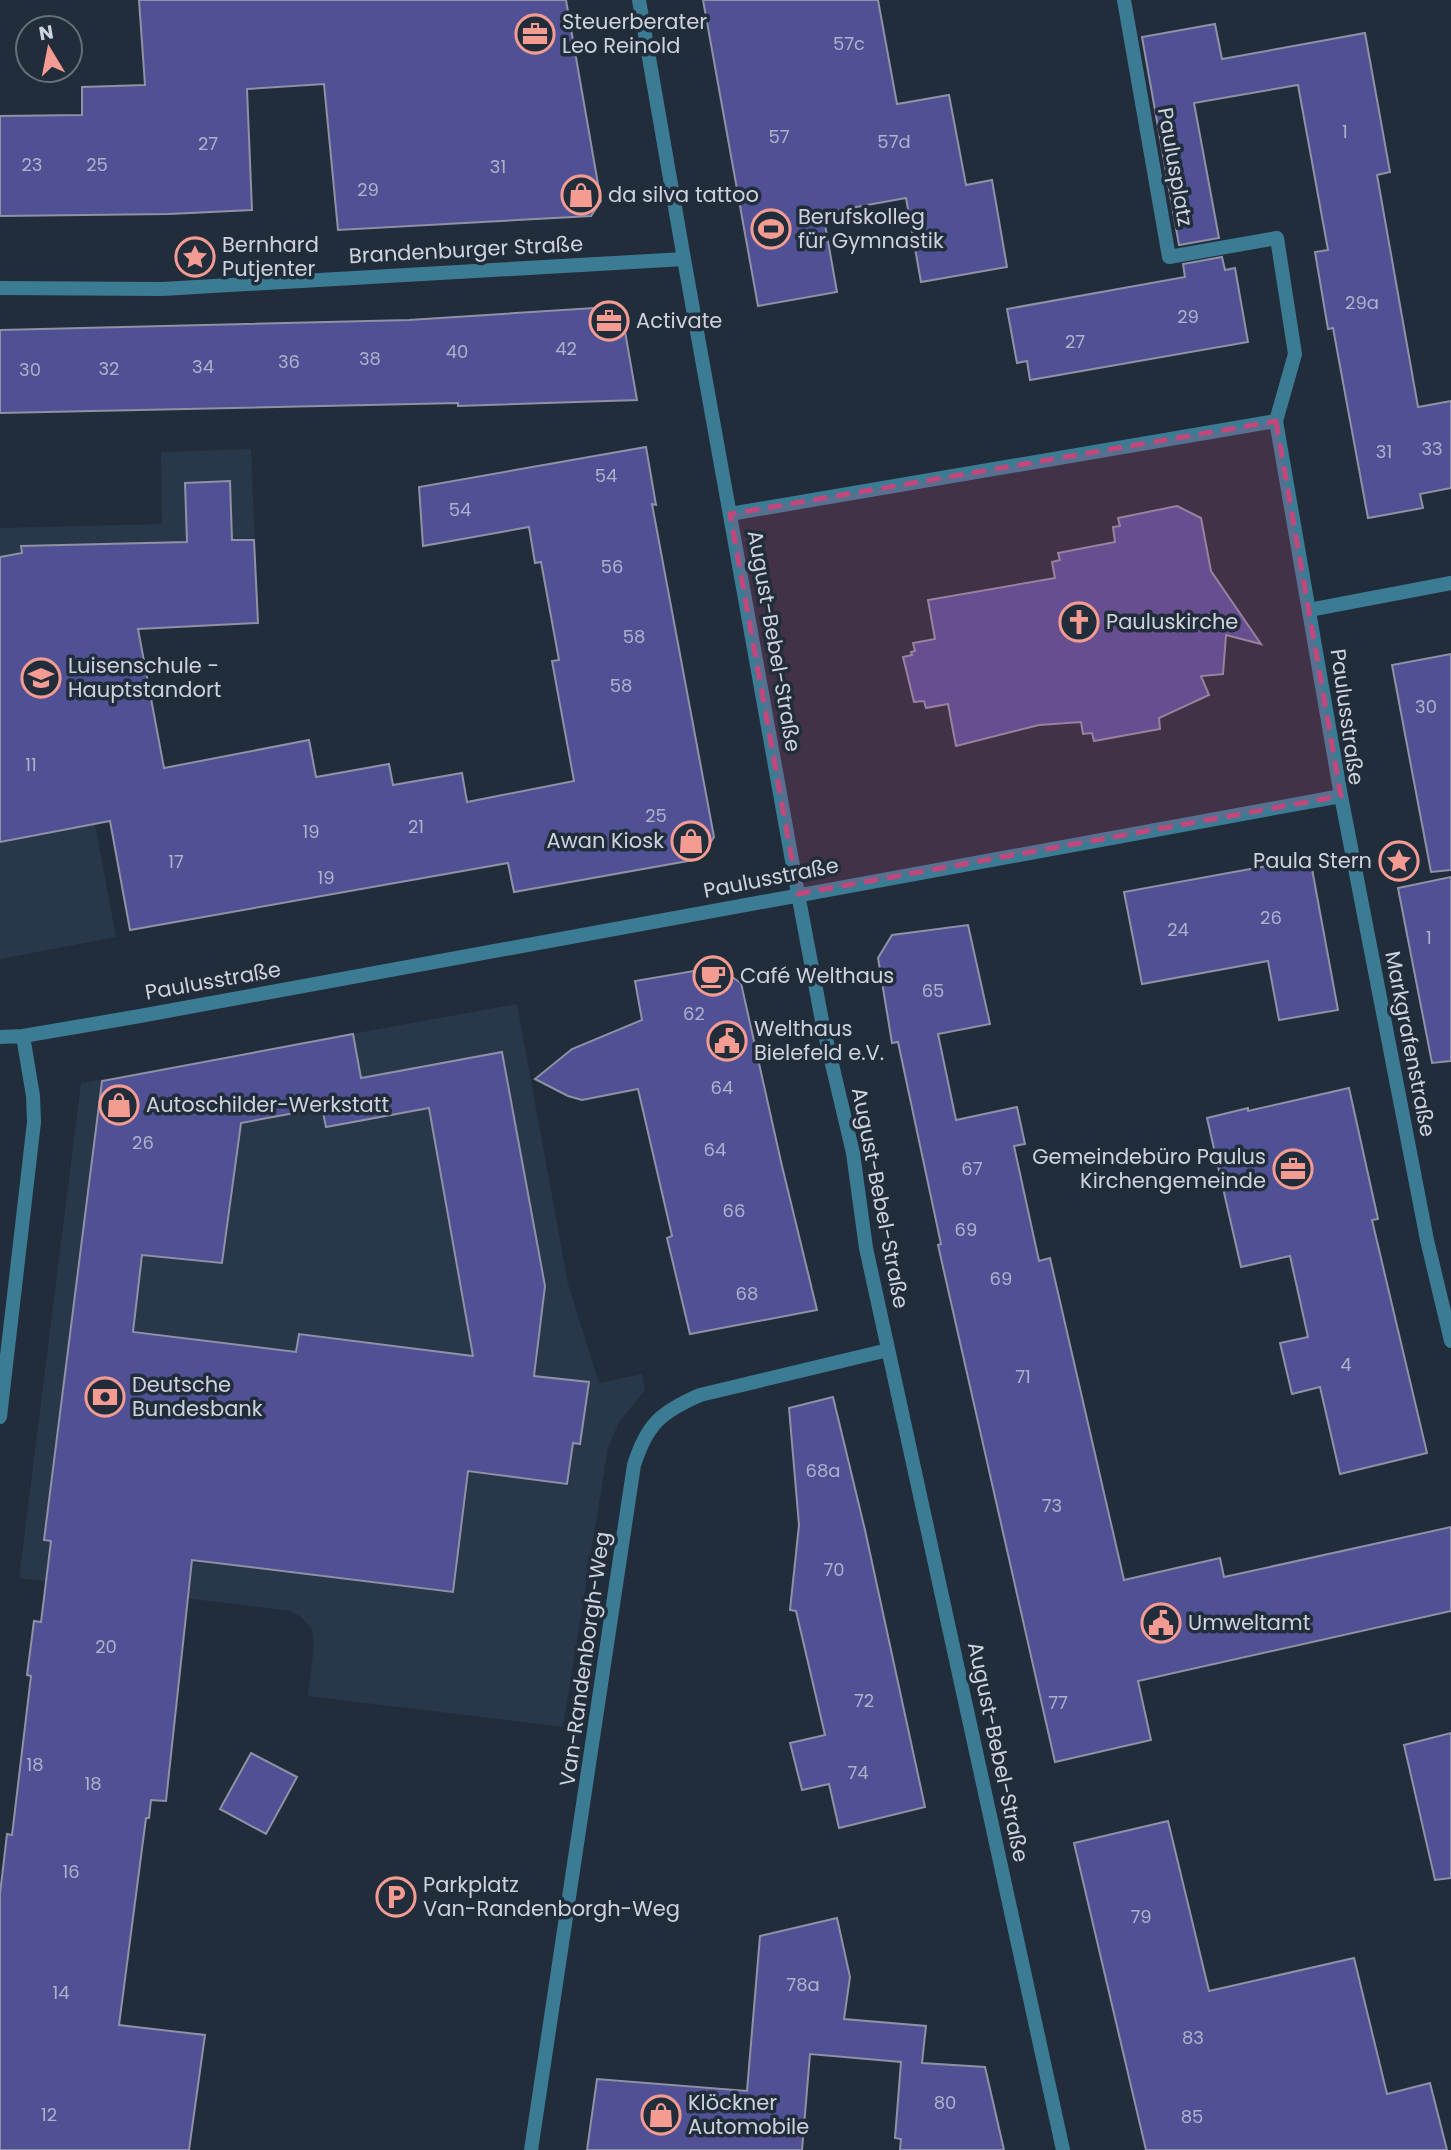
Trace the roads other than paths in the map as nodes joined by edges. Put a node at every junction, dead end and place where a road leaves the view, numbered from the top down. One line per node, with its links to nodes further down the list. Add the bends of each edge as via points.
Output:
1 (639, 0): 3 (street, August-Bebel-Straße)
2 (1124, 0): 5 (street, Paulusplatz, via 1169,257 1277,237 1295,354)
3 (684, 259): 4 (street, Brandenburger Straße, via 162,289); 6 (street, August-Bebel-Straße)
4 (0, 288)
5 (1276, 421): 6 (street); 8 (street, Paulusstraße)
6 (730, 514): 10 (street, August-Bebel-Straße)
7 (1451, 583): 8 (street)
8 (1309, 610): 9 (street, Paulusstraße)
9 (1341, 796): 10 (street, Paulusstraße); 14 (street, Markgrafenstraße, via 1427,1240)
10 (798, 894): 11 (street, Paulusstraße); 15 (street, August-Bebel-Straße, via 853,1153 866,1248)
11 (23, 1036): 12 (street, Paulusstraße); 13 (street, Paulusstraße); 16 (street, via 34,1122)
12 (0, 1037)
13 (0, 1045)
14 (1451, 1341)
15 (888, 1350): 17 (street, Van-Randenborgh-Weg, via 700,1395 676,1405 654,1423 642,1441 634,1465); 18 (street, August-Bebel-Straße)
16 (0, 1417)
17 (531, 2150)
18 (1063, 2150)

